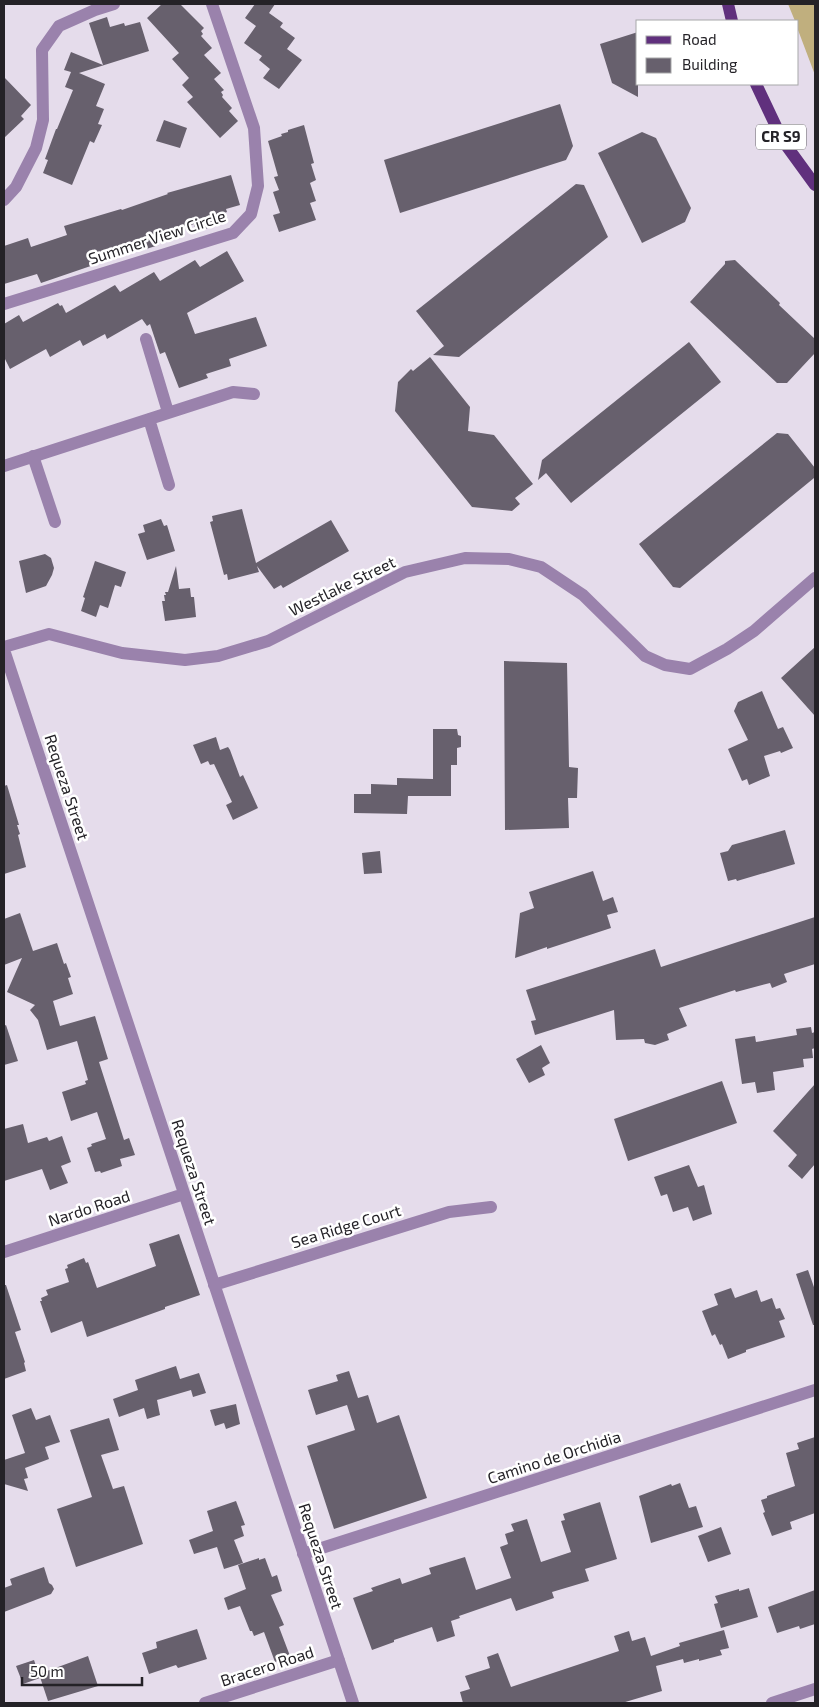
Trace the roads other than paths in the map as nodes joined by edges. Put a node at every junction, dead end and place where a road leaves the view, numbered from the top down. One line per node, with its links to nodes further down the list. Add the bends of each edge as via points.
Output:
1 (114, 4): 7 (street, via 58,26 42,50 43,120 36,148 16,187)
2 (212, 4): 8 (street, Summer View Circle, via 254,128 258,186 251,214 233,233)
3 (728, 4): 4 (main road)
4 (732, 20)
5 (756, 85): 6 (main road, CR S9, via 784,141)
6 (815, 185)
7 (4, 200)
8 (4, 304)
9 (146, 339): 11 (street)
10 (254, 394): 11 (street, via 233,392)
11 (168, 412): 12 (street)
12 (149, 418): 13 (street); 15 (street)
13 (33, 456): 14 (street); 16 (street)
14 (4, 466)
15 (169, 485)
16 (55, 522)
17 (815, 578): 18 (street, Westlake Street, via 754,630 690,669 665,665 644,656 583,596 541,567 500,559 465,558 405,572 268,641 218,656 186,660 122,653 48,634)
18 (4, 649): 19 (street, Requeza Street)
19 (184, 1194): 21 (street, Nardo Road); 22 (street, Requeza Street)
20 (490, 1208): 22 (street, Sea Ridge Court, via 449,1212)
21 (4, 1252)
22 (214, 1285): 24 (street, Requeza Street)
23 (815, 1390): 24 (street, Camino de Orchidia)
24 (303, 1554): 25 (street, Requeza Street)
25 (339, 1660): 27 (street, Bracero Road); 28 (street, Requeza Street)
26 (815, 1689): 29 (street)
27 (205, 1703)
28 (353, 1703)
29 (772, 1703)

